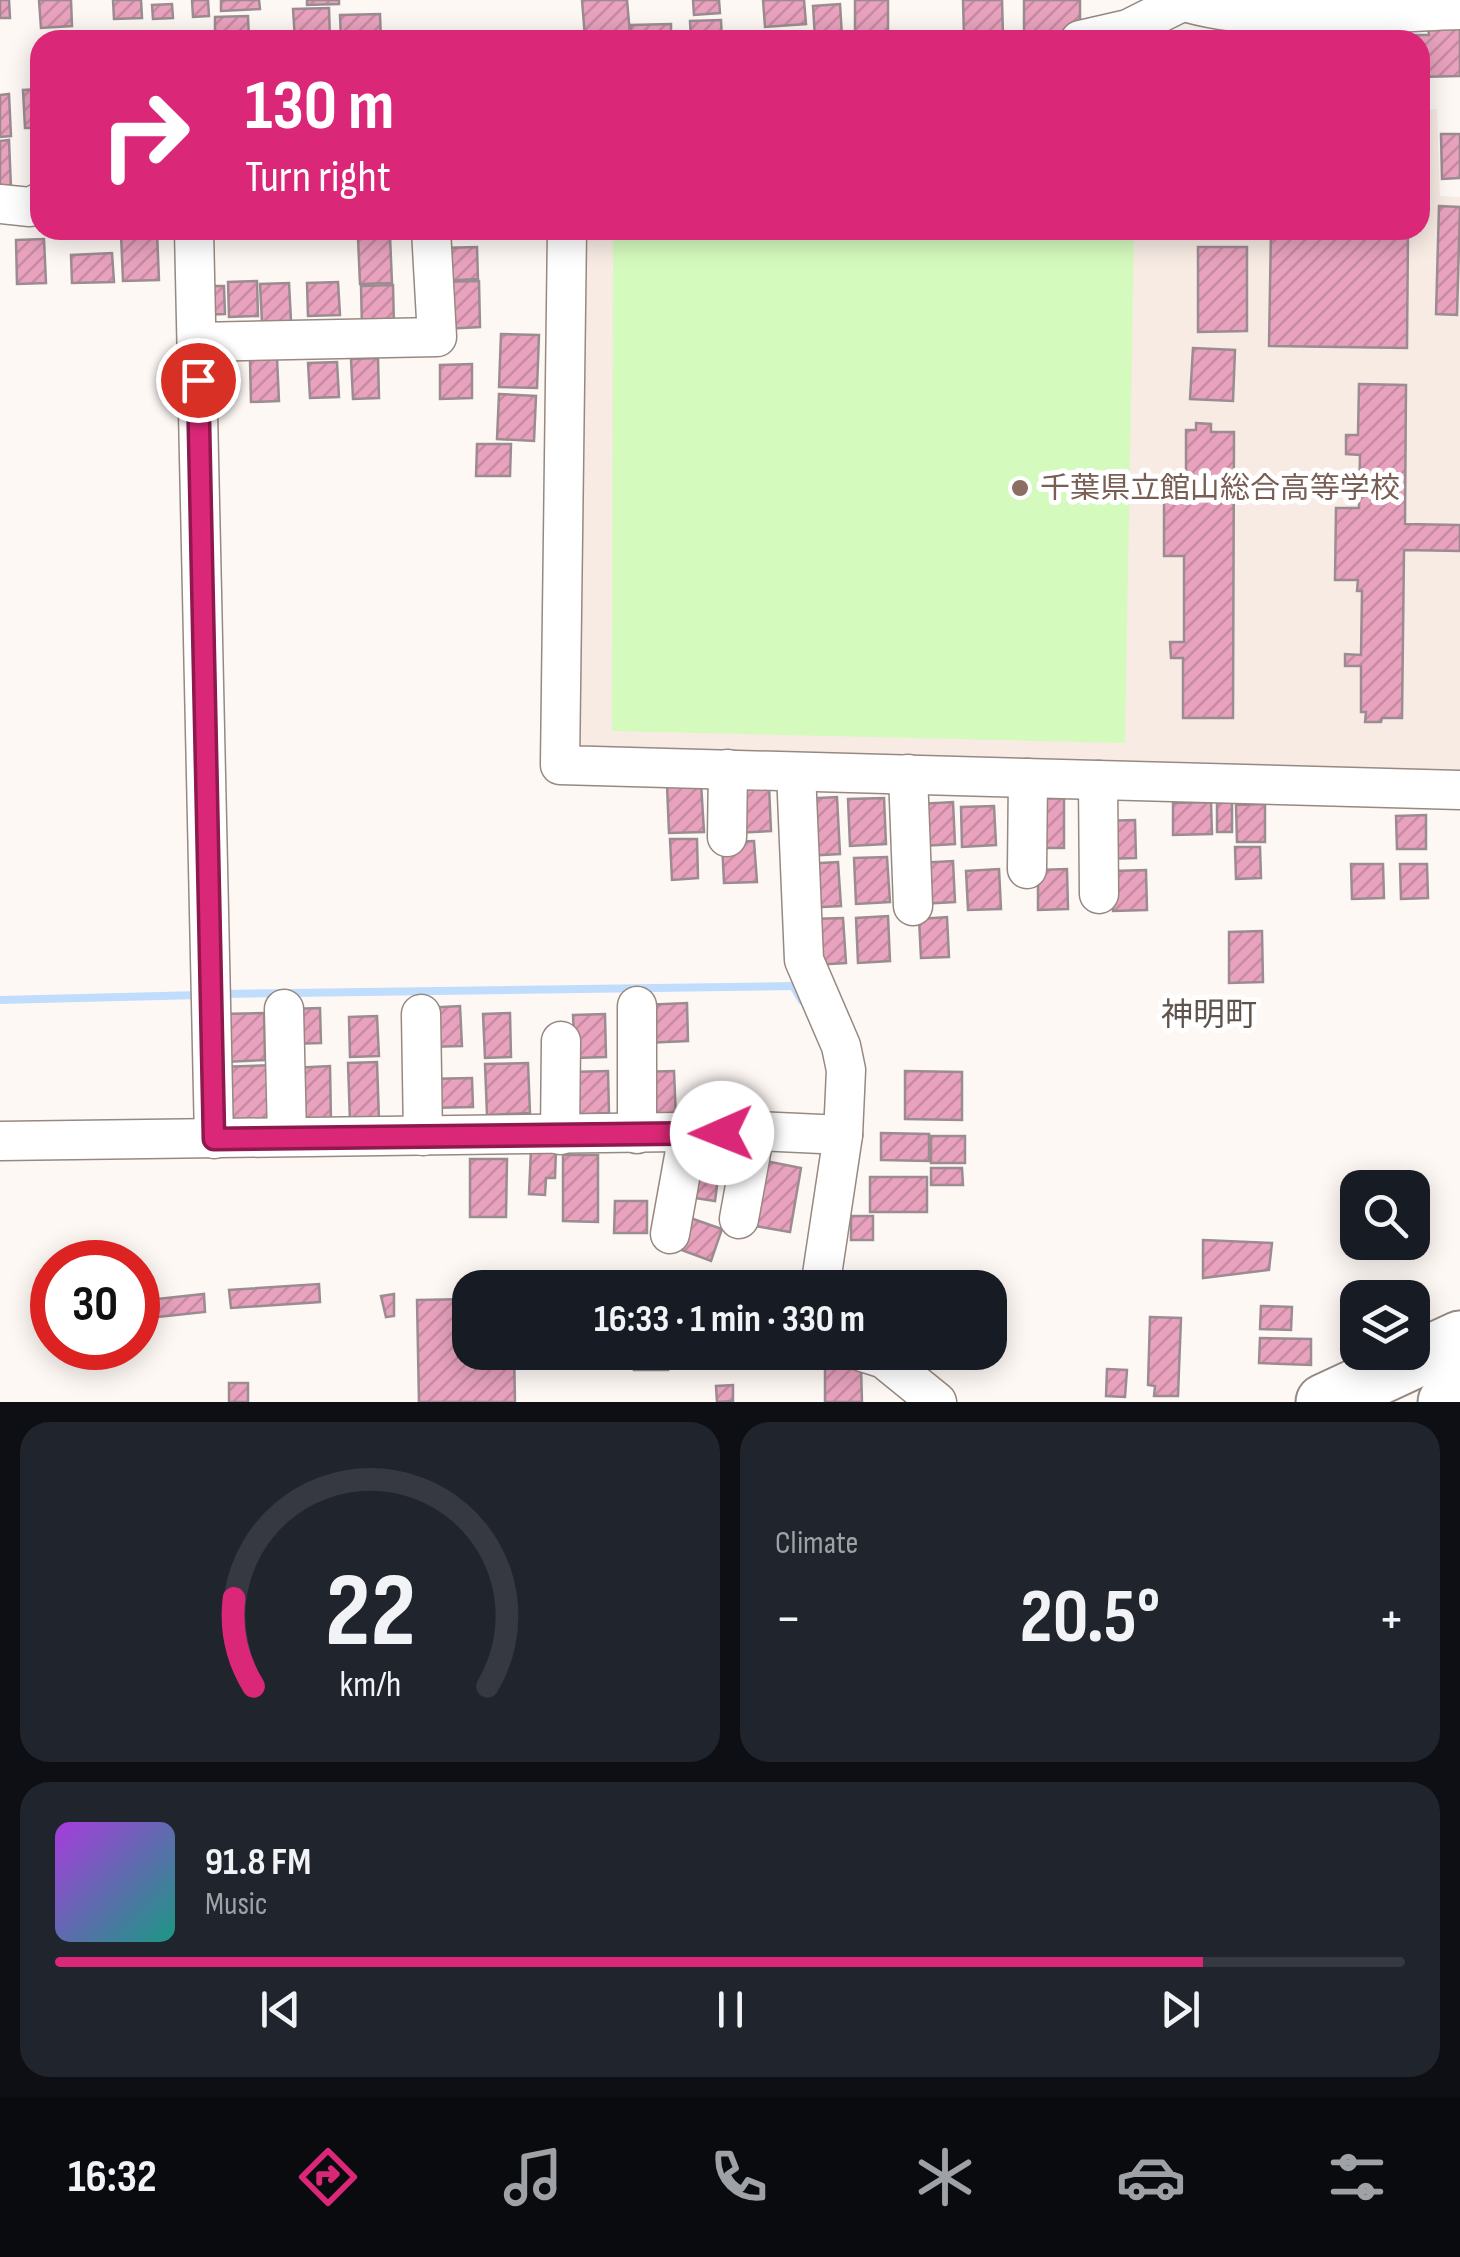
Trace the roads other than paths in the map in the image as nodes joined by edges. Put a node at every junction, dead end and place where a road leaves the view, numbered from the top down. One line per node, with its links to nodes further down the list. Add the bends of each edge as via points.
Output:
1 (1180, 1): 2 (street, via 1270,14); 3 (street)
2 (1460, 10)
3 (1124, 30)
4 (0, 204): 5 (street)
5 (30, 207)
6 (194, 240): 9 (street)
7 (432, 240): 9 (street, via 437,337)
8 (568, 240): 10 (street, via 560,766)
9 (197, 342): 31 (street)
10 (728, 769): 11 (street); 16 (street)
11 (796, 772): 12 (street); 28 (street, via 804,960 845,1058)
12 (908, 774): 13 (street); 19 (street)
13 (1028, 778): 14 (street); 17 (street)
14 (1098, 780): 15 (street); 18 (street)
15 (1460, 790)
16 (727, 838)
17 (1027, 869)
18 (1099, 894)
19 (913, 906)
20 (637, 1006): 25 (street)
21 (284, 1008): 29 (street)
22 (421, 1014): 30 (street)
23 (562, 1041): 27 (street)
24 (755, 1132): 26 (street); 28 (street); 33 (street)
25 (637, 1134): 26 (street); 27 (street)
26 (688, 1134): 34 (street)
27 (560, 1135): 30 (street)
28 (843, 1135): 35 (street)
29 (288, 1136): 30 (street); 31 (street)
30 (423, 1136)
31 (214, 1139): 32 (street)
32 (0, 1141)
33 (739, 1220)
34 (670, 1234)
35 (823, 1270)
36 (1460, 1339): 40 (highway)
37 (897, 1370): 39 (street)
38 (1460, 1396): 41 (highway)
39 (937, 1402)
40 (1324, 1402)
41 (1446, 1402)

